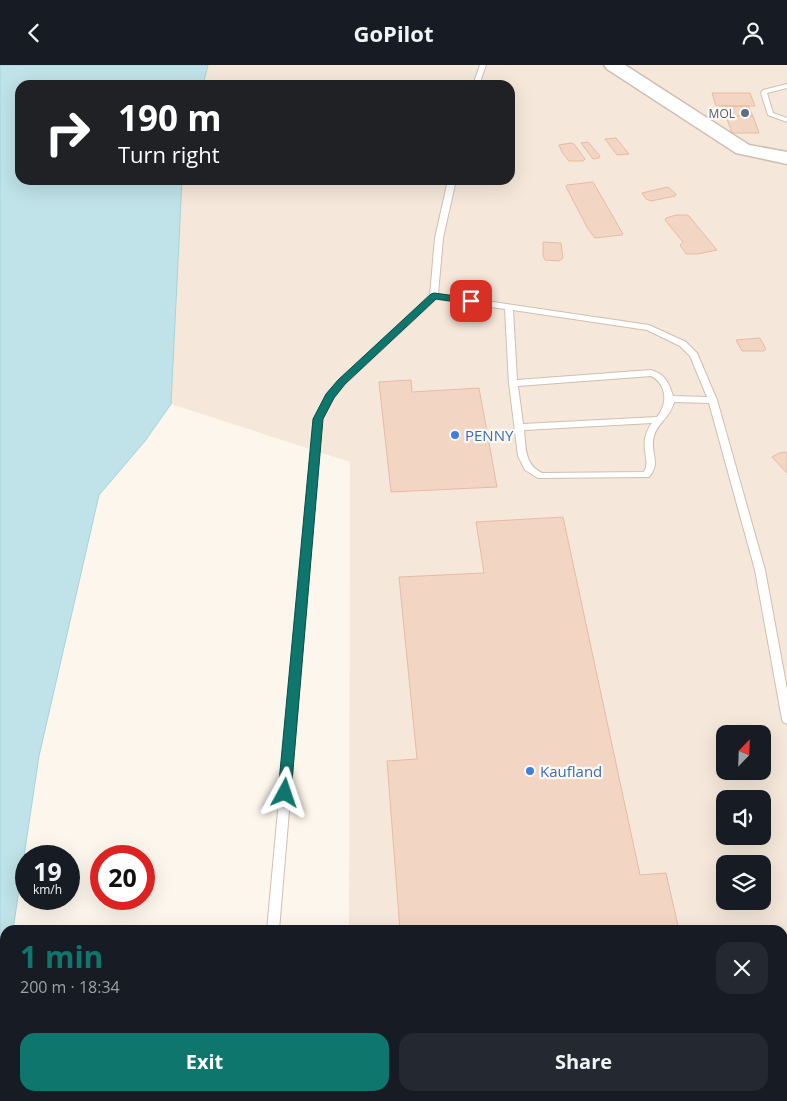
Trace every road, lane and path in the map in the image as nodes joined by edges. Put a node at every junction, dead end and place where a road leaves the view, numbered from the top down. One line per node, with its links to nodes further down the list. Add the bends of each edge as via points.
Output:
1 (483, 65): 3 (lane)
2 (613, 65): 6 (street)
3 (478, 80)
4 (787, 86): 5 (lane, via 764,91 770,115)
5 (787, 120)
6 (743, 149): 7 (street); 8 (street, via 750,157)
7 (787, 158)
8 (787, 177)
9 (451, 185): 10 (lane, via 439,238)
10 (434, 296): 11 (lane); 18 (lane, via 342,382 318,419)
11 (508, 306): 12 (lane); 14 (lane, via 649,328 683,344 694,355)
12 (513, 383): 13 (lane, via 651,373 663,381); 16 (lane)
13 (670, 399): 14 (lane); 15 (lane, via 667,410)
14 (713, 401): 17 (lane, via 760,570)
15 (658, 420): 16 (lane); 16 (lane, via 648,441 652,466 646,475 541,476 524,466)
16 (519, 427)
17 (787, 719)
18 (273, 925)

